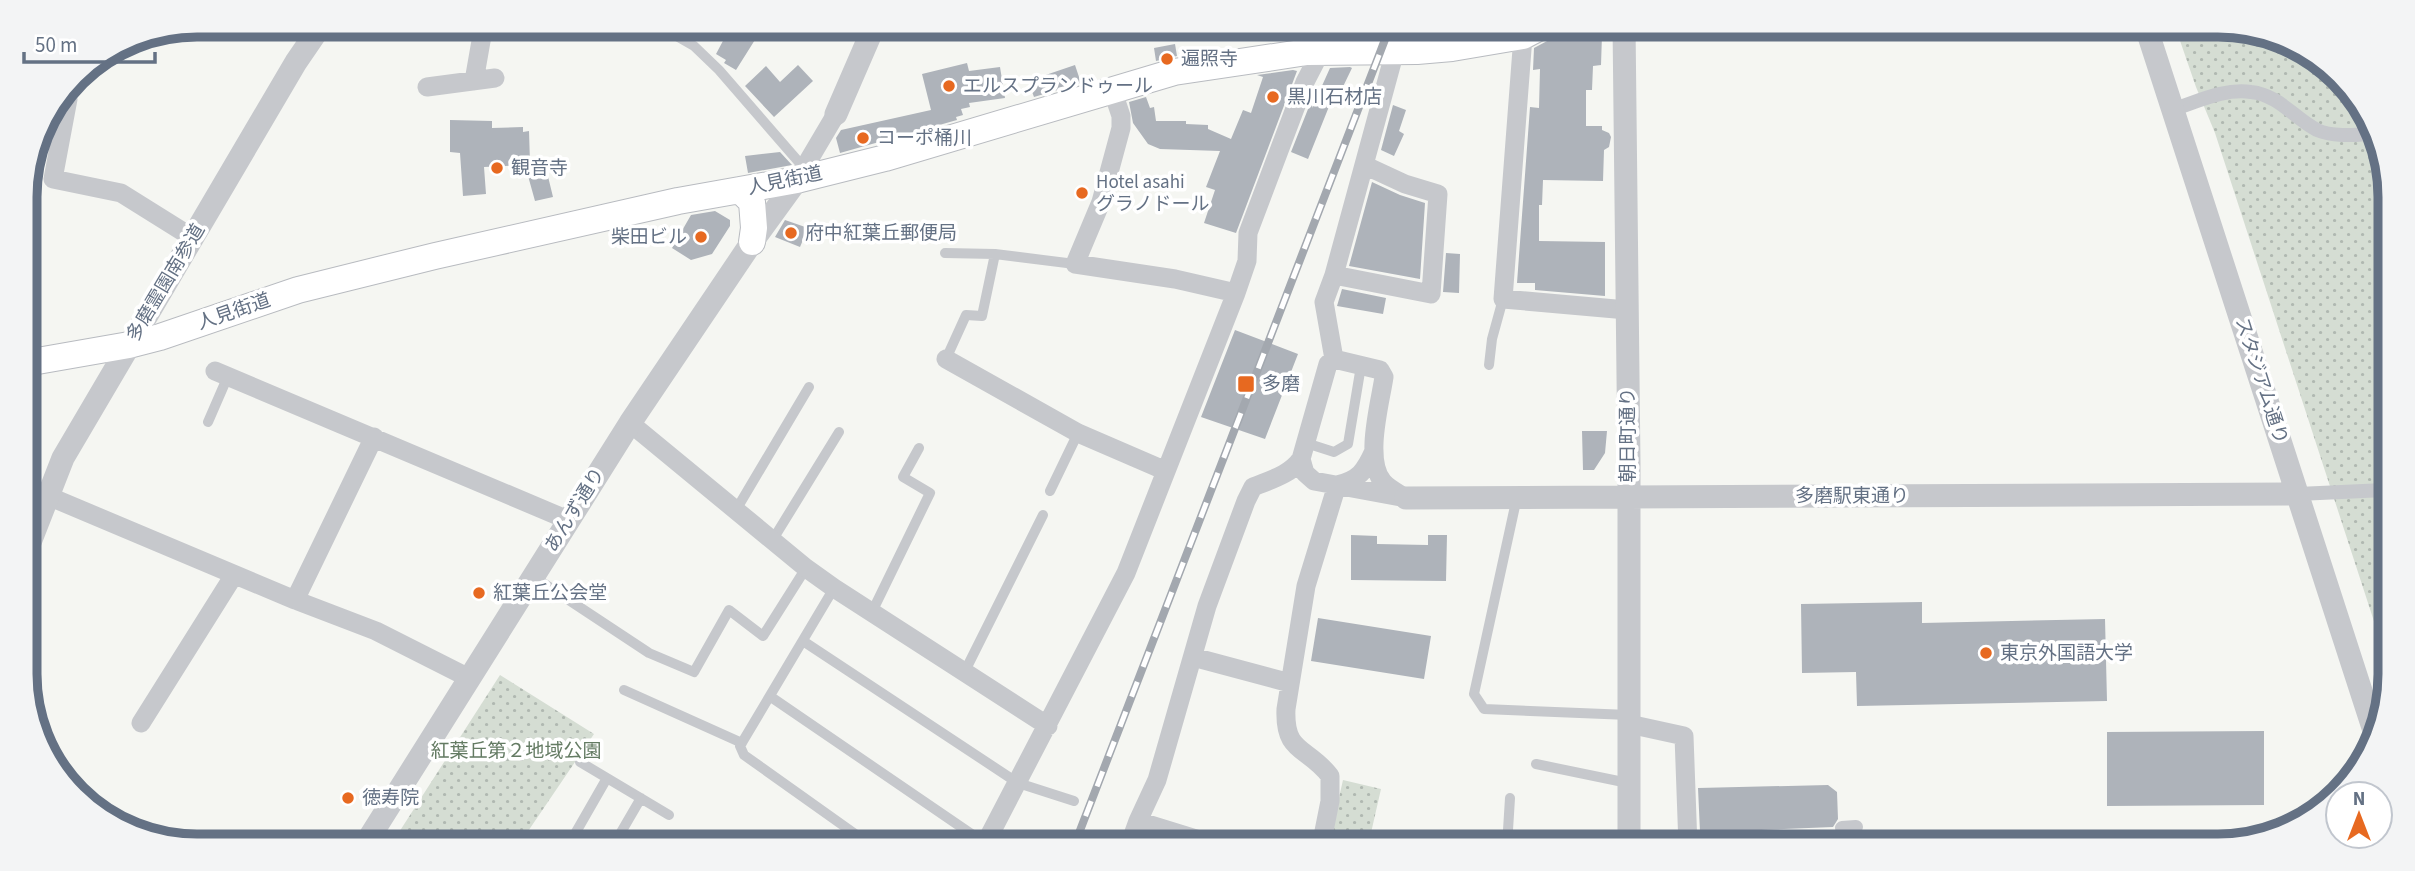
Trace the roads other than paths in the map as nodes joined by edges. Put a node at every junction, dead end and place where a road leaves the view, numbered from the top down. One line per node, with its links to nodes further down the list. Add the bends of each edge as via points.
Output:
1 (313, 37): 25 (street, 多磨霊園南参道)
2 (482, 37): 15 (street)
3 (678, 37): 23 (lane, via 719,70)
4 (869, 37): 20 (street)
5 (1370, 37): 13 (street)
6 (1400, 37): 12 (street)
7 (1516, 37): 12 (main road, 人見街道, via 1452,48)
8 (1522, 37): 32 (street)
9 (1624, 37): 33 (street, 朝日町通り)
10 (2149, 37): 19 (street, スタジアム通り)
11 (1321, 51): 13 (main road, 人見街道); 17 (main road, 人見街道, via 1174,72); 31 (street, via 1248,233 1247,261)
12 (1395, 51): 13 (main road, 人見街道); 22 (street)
13 (1365, 52)
14 (495, 78): 15 (street)
15 (474, 81): 16 (street)
16 (428, 87)
17 (1113, 92): 23 (main road, 人見街道, via 885,158); 29 (street, via 1121,128 1101,202)
18 (67, 104): 25 (street, via 53,178 121,193)
19 (2171, 110): 21 (street, via 2230,92 2253,92 2274,99 2315,129); 56 (street, スタジアム通り)
20 (836, 114): 23 (street)
21 (2365, 134)
22 (1364, 165): 30 (street); 30 (street, via 1438,194 1431,294)
23 (801, 174): 24 (main road, 人見街道); 26 (street, あんず通り)
24 (740, 190): 26 (main road, via 752,202); 34 (main road, 人見街道, via 298,290)
25 (193, 238): 34 (street, 多磨霊園南参道)
26 (752, 242): 43 (street, あんず通り)
27 (946, 253): 28 (lane)
28 (995, 254): 29 (lane); 35 (lane, via 982,316 966,315)
29 (1075, 264): 31 (street)
30 (1334, 275): 36 (street, via 1324,303)
31 (1236, 293): 50 (street)
32 (1503, 299): 33 (street); 38 (lane)
33 (1628, 310): 59 (street, 朝日町通り)
34 (129, 345): 37 (main road, 人見街道); 57 (street, 多磨霊園南参道, via 63,458)
35 (946, 359): 45 (street)
36 (1334, 359): 39 (street); 48 (street, via 1328,364)
37 (37, 361)
38 (1489, 365)
39 (1362, 366): 48 (lane, via 1348,444 1334,452); 49 (street, via 1380,370 1384,377)
40 (221, 374): 42 (lane); 46 (street)
41 (809, 387): 61 (lane)
42 (208, 422)
43 (630, 423): 61 (street); 63 (street, あんず通り)
44 (839, 432): 65 (lane)
45 (1079, 433): 50 (street); 54 (lane)
46 (374, 437): 63 (street); 70 (street)
47 (919, 448): 71 (lane, via 903,477 930,493)
48 (1304, 451): 51 (street, via 1296,466); 52 (street, via 1305,473)
49 (1374, 451): 53 (street, via 1358,478); 60 (street, via 1381,480)
50 (1166, 471): 82 (street, via 1126,573)
51 (1272, 479): 52 (street); 73 (street, via 1253,486 1245,500)
52 (1314, 481): 53 (street)
53 (1337, 485): 60 (street); 76 (street, via 1306,586)
54 (1050, 491)
55 (2378, 491): 56 (street)
56 (2298, 494): 59 (street, 多磨駅東通り); 80 (street, スタジアム通り)
57 (48, 496): 64 (street, 多磨霊園南参道); 67 (street)
58 (1517, 497): 59 (street, 多磨駅東通り); 60 (street, 多磨駅東通り); 79 (lane, via 1474,694 1485,709)
59 (1628, 497): 79 (street, 朝日町通り)
60 (1406, 498)
61 (736, 510): 65 (street)
62 (1043, 515): 74 (lane)
63 (568, 520): 68 (street, あんず通り)
64 (37, 524)
65 (772, 541): 66 (street)
66 (806, 568): 68 (lane, via 764,636 729,610 694,672 649,653); 69 (street)
67 (234, 575): 70 (street); 81 (street)
68 (533, 576): 75 (street, あんず通り)
69 (834, 588): 71 (street); 72 (lane)
70 (295, 600): 75 (street, via 376,631)
71 (872, 612): 74 (street)
72 (803, 641): 78 (lane); 87 (lane)
73 (1193, 657): 76 (street); 93 (street, via 1157,780)
74 (965, 671): 82 (street)
75 (469, 678): 94 (street, あんず通り)
76 (1290, 683): 102 (street, via 1287,735 1330,776)
77 (624, 690): 83 (lane)
78 (771, 697): 83 (lane); 98 (lane)
79 (1629, 720): 88 (street, 朝日町通り); 105 (street, via 1684,736)
80 (2371, 722)
81 (141, 723)
82 (1048, 726): 87 (street)
83 (741, 743): 97 (lane, via 744,755)
84 (580, 762): 86 (lane)
85 (1536, 764): 88 (lane)
86 (607, 778): 89 (lane); 95 (lane)
87 (1018, 783): 91 (lane); 99 (street)
88 (1629, 783): 104 (street, 朝日町通り)
89 (641, 798): 92 (lane); 96 (lane)
90 (1510, 798): 103 (lane)
91 (1074, 801)
92 (668, 815)
93 (1138, 821): 100 (street); 101 (street)
94 (372, 834)
95 (575, 834)
96 (620, 834)
97 (855, 834)
98 (969, 834)
99 (991, 834)
100 (1133, 834)
101 (1180, 834)
102 (1323, 834)
103 (1508, 834)
104 (1629, 834)
105 (1688, 834)

